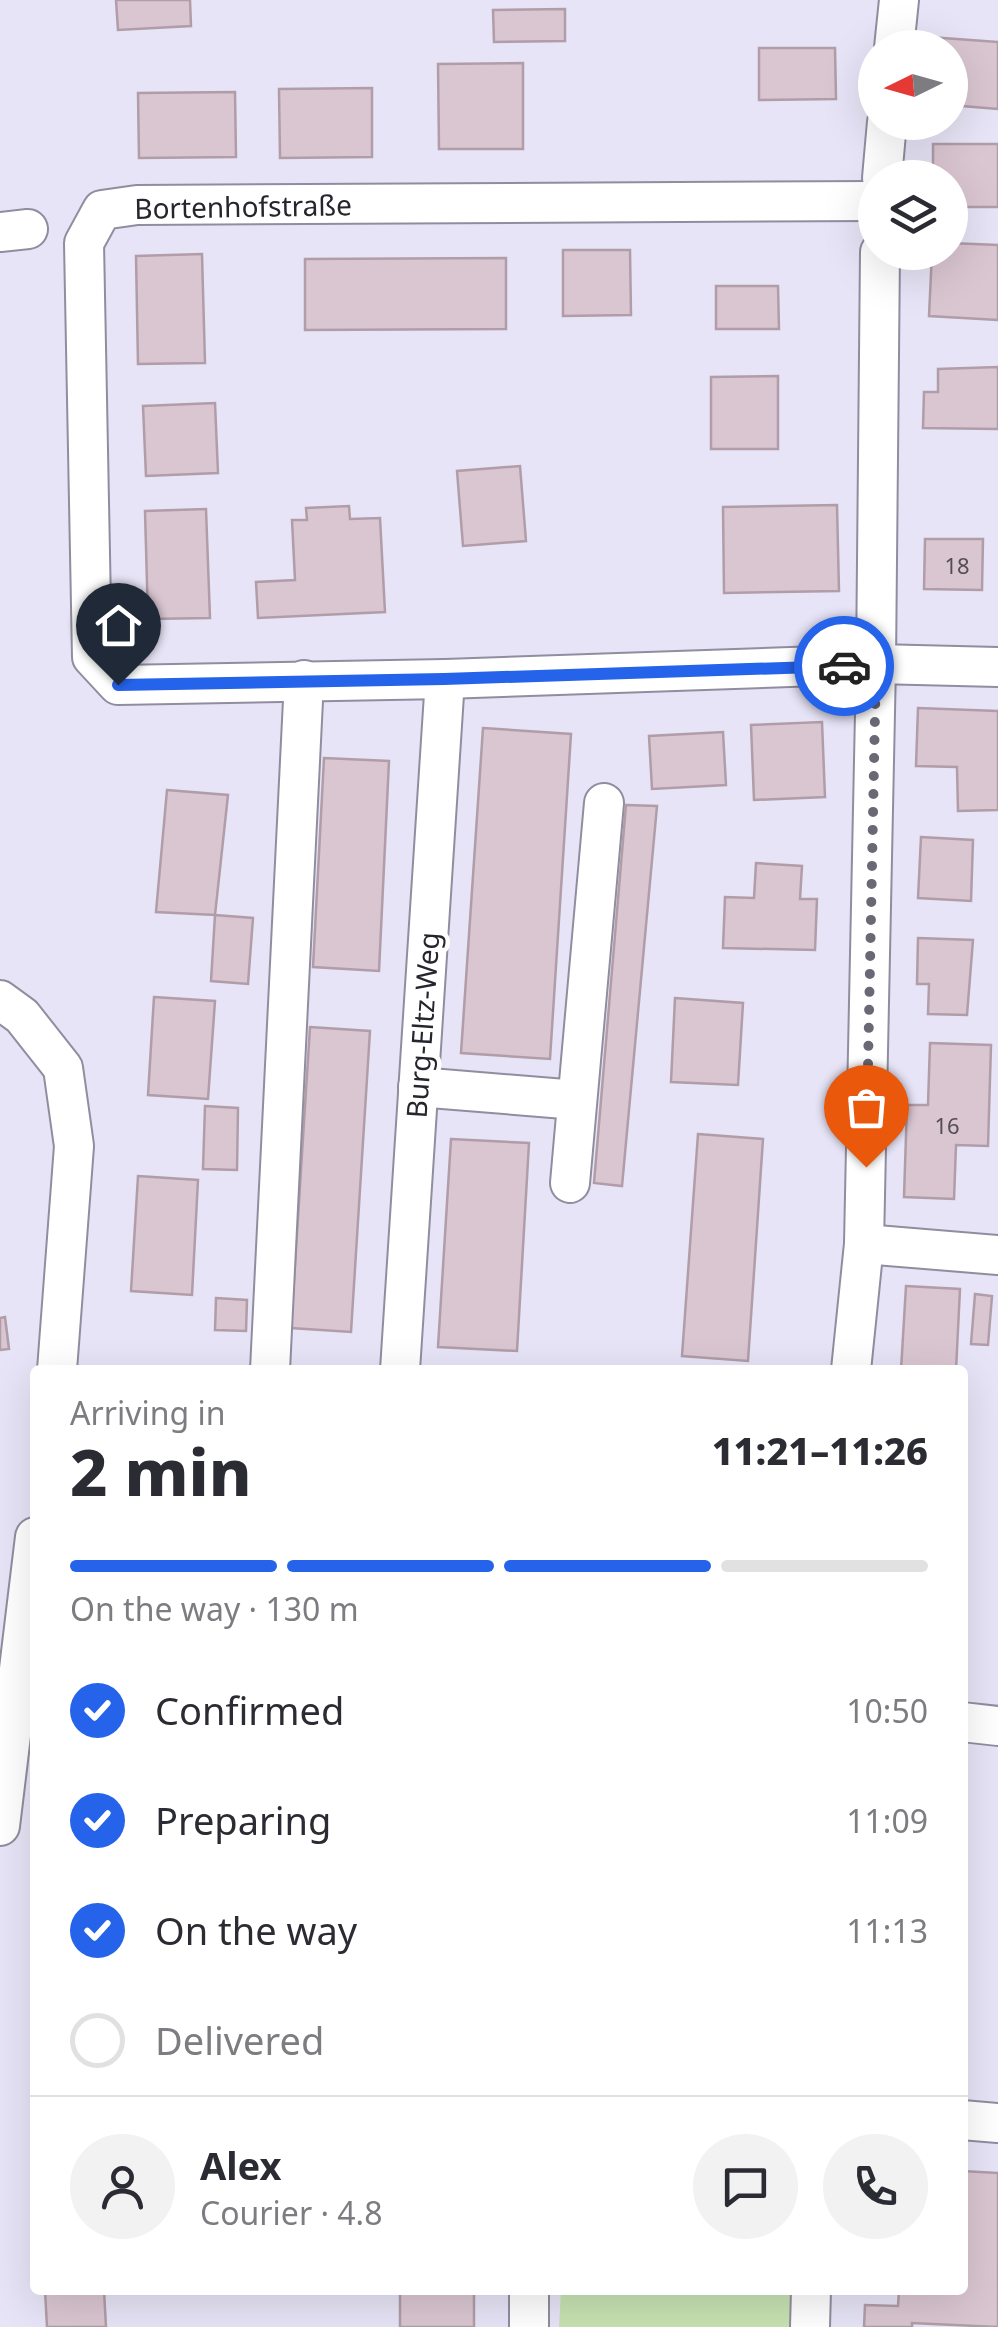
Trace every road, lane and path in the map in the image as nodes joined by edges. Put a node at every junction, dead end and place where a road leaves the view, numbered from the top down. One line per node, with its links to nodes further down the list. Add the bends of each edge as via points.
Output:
1 (899, 0): 2 (street)
2 (896, 30)
3 (858, 201): 8 (street, Bortenhofstraße, via 102,210 84,243 92,657 118,685)
4 (880, 270): 5 (street)
5 (876, 664): 6 (street); 7 (street); 14 (street)
6 (998, 666)
7 (444, 679): 8 (street); 11 (street, Burg-Eltz-Weg)
8 (304, 680): 17 (street)
9 (604, 803): 12 (street)
10 (0, 1000): 16 (street, via 22,1016 62,1068 74,1146)
11 (418, 1088): 12 (street); 18 (street, Burg-Eltz-Weg)
12 (577, 1100): 13 (street)
13 (570, 1184)
14 (864, 1244): 15 (street); 19 (street)
15 (998, 1254)
16 (57, 1365)
17 (270, 1365)
18 (400, 1365)
19 (852, 1365)
20 (30, 1578): 23 (street)
21 (968, 1723): 22 (street)
22 (998, 1726)
23 (0, 1826)
24 (968, 2120): 25 (street)
25 (998, 2123)
26 (530, 2295): 28 (street)
27 (811, 2295): 29 (street)
28 (528, 2327)
29 (810, 2327)

